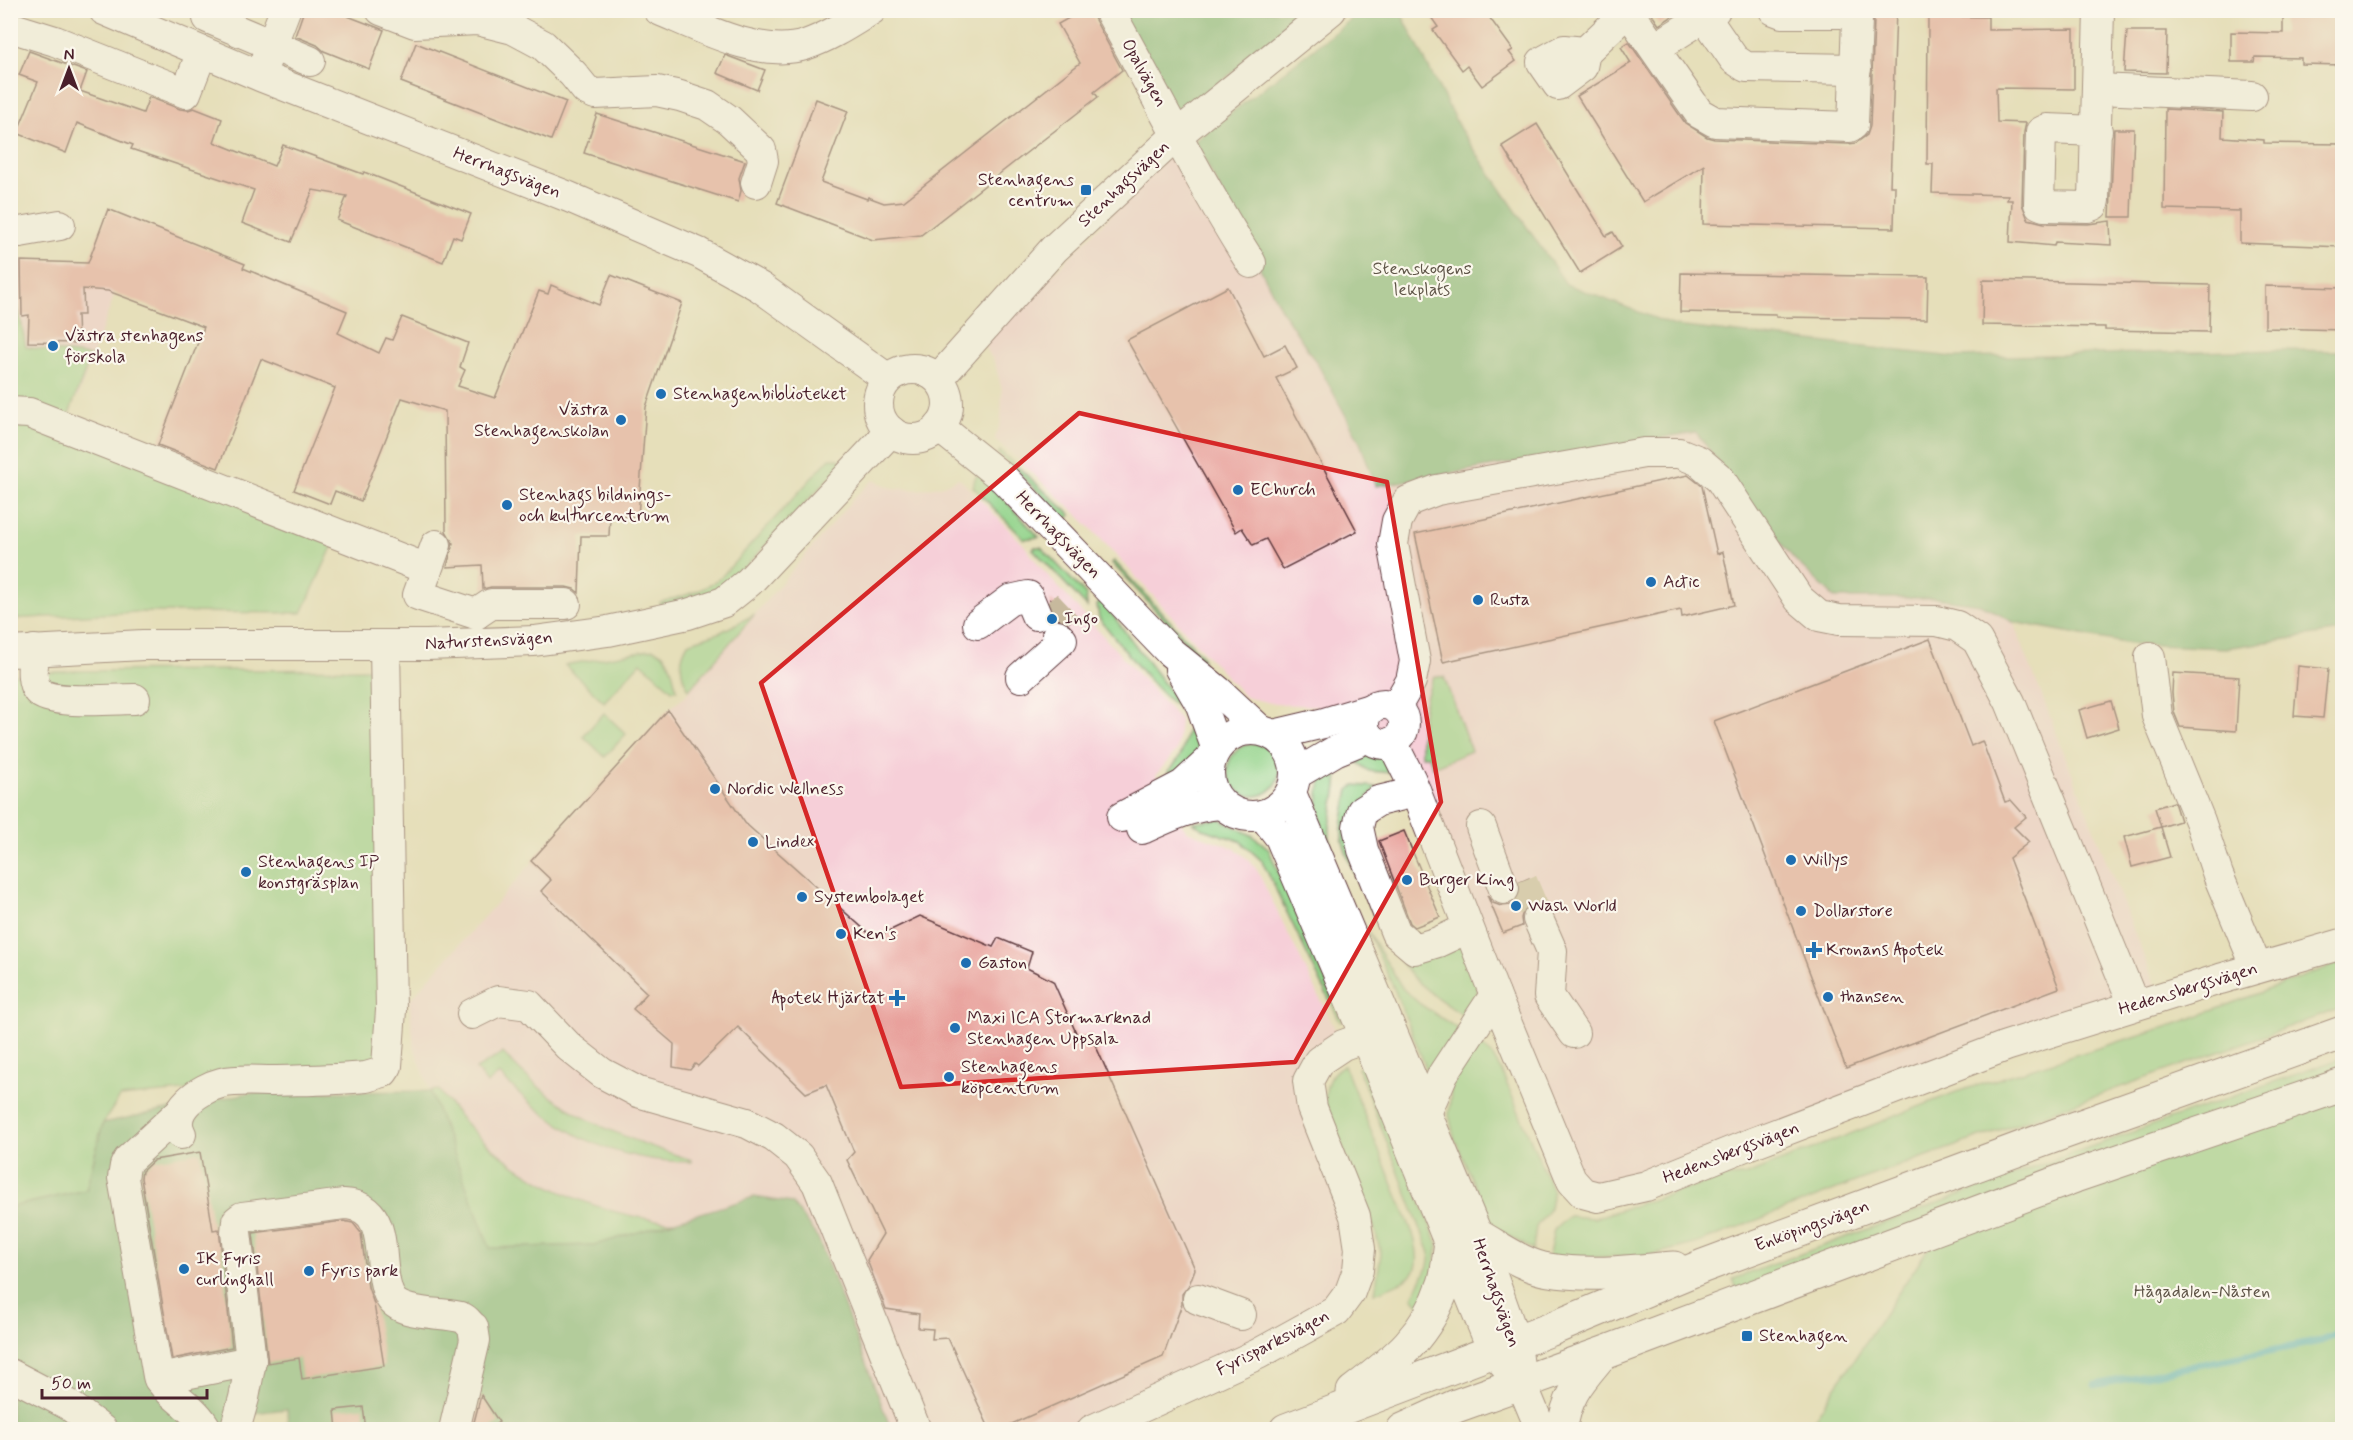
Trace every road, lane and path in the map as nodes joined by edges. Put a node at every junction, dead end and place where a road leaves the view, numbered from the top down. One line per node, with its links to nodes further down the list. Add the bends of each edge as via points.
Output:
1 (104, 10): 17 (street, Herrhagsvägen)
2 (285, 10): 15 (street)
3 (381, 10): 12 (street, via 415,23)
4 (658, 10): 5 (street, via 737,41 775,48 823,38)
5 (871, 10)
6 (1109, 10): 25 (street, Opalvägen)
7 (1331, 10): 25 (street, Stenhagsvägen)
8 (1774, 10): 20 (street, via 1850,12 1857,19)
9 (2099, 10): 22 (street)
10 (1628, 11): 16 (street); 18 (street)
11 (1710, 14): 16 (street); 20 (street, via 1734,59 1746,67)
12 (449, 15): 26 (street, via 515,25 569,58 586,90 595,94 637,83 698,96 724,116 763,136 764,161)
13 (208, 18): 15 (street)
14 (10, 27): 17 (street, via 186,93)
15 (271, 43): 19 (street); 21 (street)
16 (1655, 48): 20 (street, via 1699,113 1715,122 1849,127 1855,121)
17 (202, 52): 21 (street, Herrhagsvägen)
18 (1585, 52)
19 (310, 61)
20 (1856, 69)
21 (260, 76): 31 (street, Herrhagsvägen, via 569,197 699,253 760,287)
22 (2099, 89): 23 (street); 24 (street)
23 (2252, 96)
24 (2097, 130)
25 (1177, 135): 29 (street, Opalvägen); 30 (street, Stenhagsvägen, via 1054,249)
26 (756, 183)
27 (60, 225): 28 (street)
28 (10, 231)
29 (1251, 263)
30 (938, 379): 31 (street, via 918,370 907,370); 33 (street, via 944,387 948,408)
31 (888, 380): 34 (street, via 878,400 883,422)
32 (10, 412): 36 (street, via 29,413 432,557 418,595)
33 (939, 427): 34 (street, via 916,439); 41 (street, Herrhagsvägen, via 1004,479)
34 (891, 431): 38 (street, Naturstensvägen, via 756,575 724,602 608,631)
35 (566, 604): 36 (street, via 491,604)
36 (476, 614): 38 (street)
37 (978, 624): 43 (street, via 1010,600 1049,619)
38 (477, 644): 39 (street, Naturstensvägen)
39 (385, 646): 40 (street, Naturstensvägen, via 142,645); 74 (street, via 391,1010 387,1066 383,1072 366,1077 221,1083 198,1093 181,1123 129,1160 123,1178)
40 (22, 651): 44 (street, via 39,692 52,699)
41 (1169, 651): 46 (street, Herrhagsvägen); 47 (street, Herrhagsvägen, via 1201,705)
42 (2150, 657): 57 (street, via 2157,716)
43 (1021, 677)
44 (135, 699)
45 (1382, 724): 46 (street, via 1324,723); 48 (street, via 1335,751); 49 (street, Hedensbergsvägen); 59 (street, via 1411,681 1415,661 1393,544 1397,521 1408,501 1437,490 1644,453 1679,453 1699,461 1720,480 1799,599 1819,616 1839,620 1937,621 1957,627 1977,640 2010,702)
46 (1267, 732): 47 (street, via 1246,729 1231,735); 48 (street, via 1282,741 1292,754)
47 (1213, 753): 50 (street, via 1208,775); 50 (street, via 1183,785 1127,826 1200,805)
48 (1293, 784): 51 (street, via 1281,805); 61 (street, Herrhagsvägen)
49 (1416, 792): 55 (street, Hedensbergsvägen); 55 (street, via 1378,801 1362,811 1358,827 1363,850 1396,933 1415,949)
50 (1220, 804): 51 (street, via 1237,814)
51 (1263, 814): 61 (street, Herrhagsvägen, via 1280,837)
52 (1490, 824): 53 (street)
53 (1513, 885)
54 (1528, 923): 62 (street, via 1552,951 1549,996)
55 (1468, 928): 58 (street, Hedensbergsvägen)
56 (2343, 944): 57 (street, Hedensbergsvägen)
57 (2257, 969): 59 (street, Hedensbergsvägen)
58 (1495, 994): 59 (street, Hedensbergsvägen, via 1572,1181 1583,1193 1598,1197 1646,1186 2006,1046); 65 (street, via 1443,1074)
59 (2134, 1005)
60 (472, 1014): 81 (street, via 498,1001 529,1005 569,1047 602,1073 638,1092 747,1123 798,1156 817,1183)
61 (1378, 1032): 65 (street, Herrhagsvägen); 66 (street, Herrhagsvägen); 82 (street, Fyrisparksvägen, via 1319,1061 1308,1081 1312,1108 1355,1216 1360,1248 1350,1292 1336,1311 1258,1354)
62 (1574, 1033)
63 (2343, 1033): 67 (main road, Enköpingsvägen)
64 (2343, 1085): 71 (main road, via 2075,1176)
65 (1427, 1111): 66 (street, Herrhagsvägen)
66 (1464, 1239): 67 (main road, via 1547,1270 1606,1273); 70 (street, Herrhagsvägen); 76 (main road, via 1418,1337 1398,1358)
67 (1703, 1266): 70 (main road, Enköpingsvägen)
68 (1198, 1299): 69 (street)
69 (1241, 1315)
70 (1504, 1347): 75 (street, Herrhagsvägen); 76 (main road, Enköpingsvägen)
71 (1604, 1353): 75 (main road); 86 (street, via 1573,1391)
72 (251, 1361): 74 (street); 79 (street); 80 (street, via 237,1221 242,1217 354,1204 371,1216 379,1233 390,1297 399,1306 464,1318 473,1327 475,1340)
73 (10, 1374): 77 (street, via 69,1405)
74 (159, 1379): 78 (street, via 187,1404)
75 (1521, 1382): 84 (main road); 85 (street, Herrhagsvägen)
76 (1326, 1413): 83 (main road, Enköpingsvägen)
77 (102, 1430)
78 (207, 1430)
79 (235, 1430)
80 (454, 1430)
81 (916, 1430)
82 (1092, 1430)
83 (1286, 1430)
84 (1402, 1430)
85 (1541, 1430)
86 (1562, 1430)

